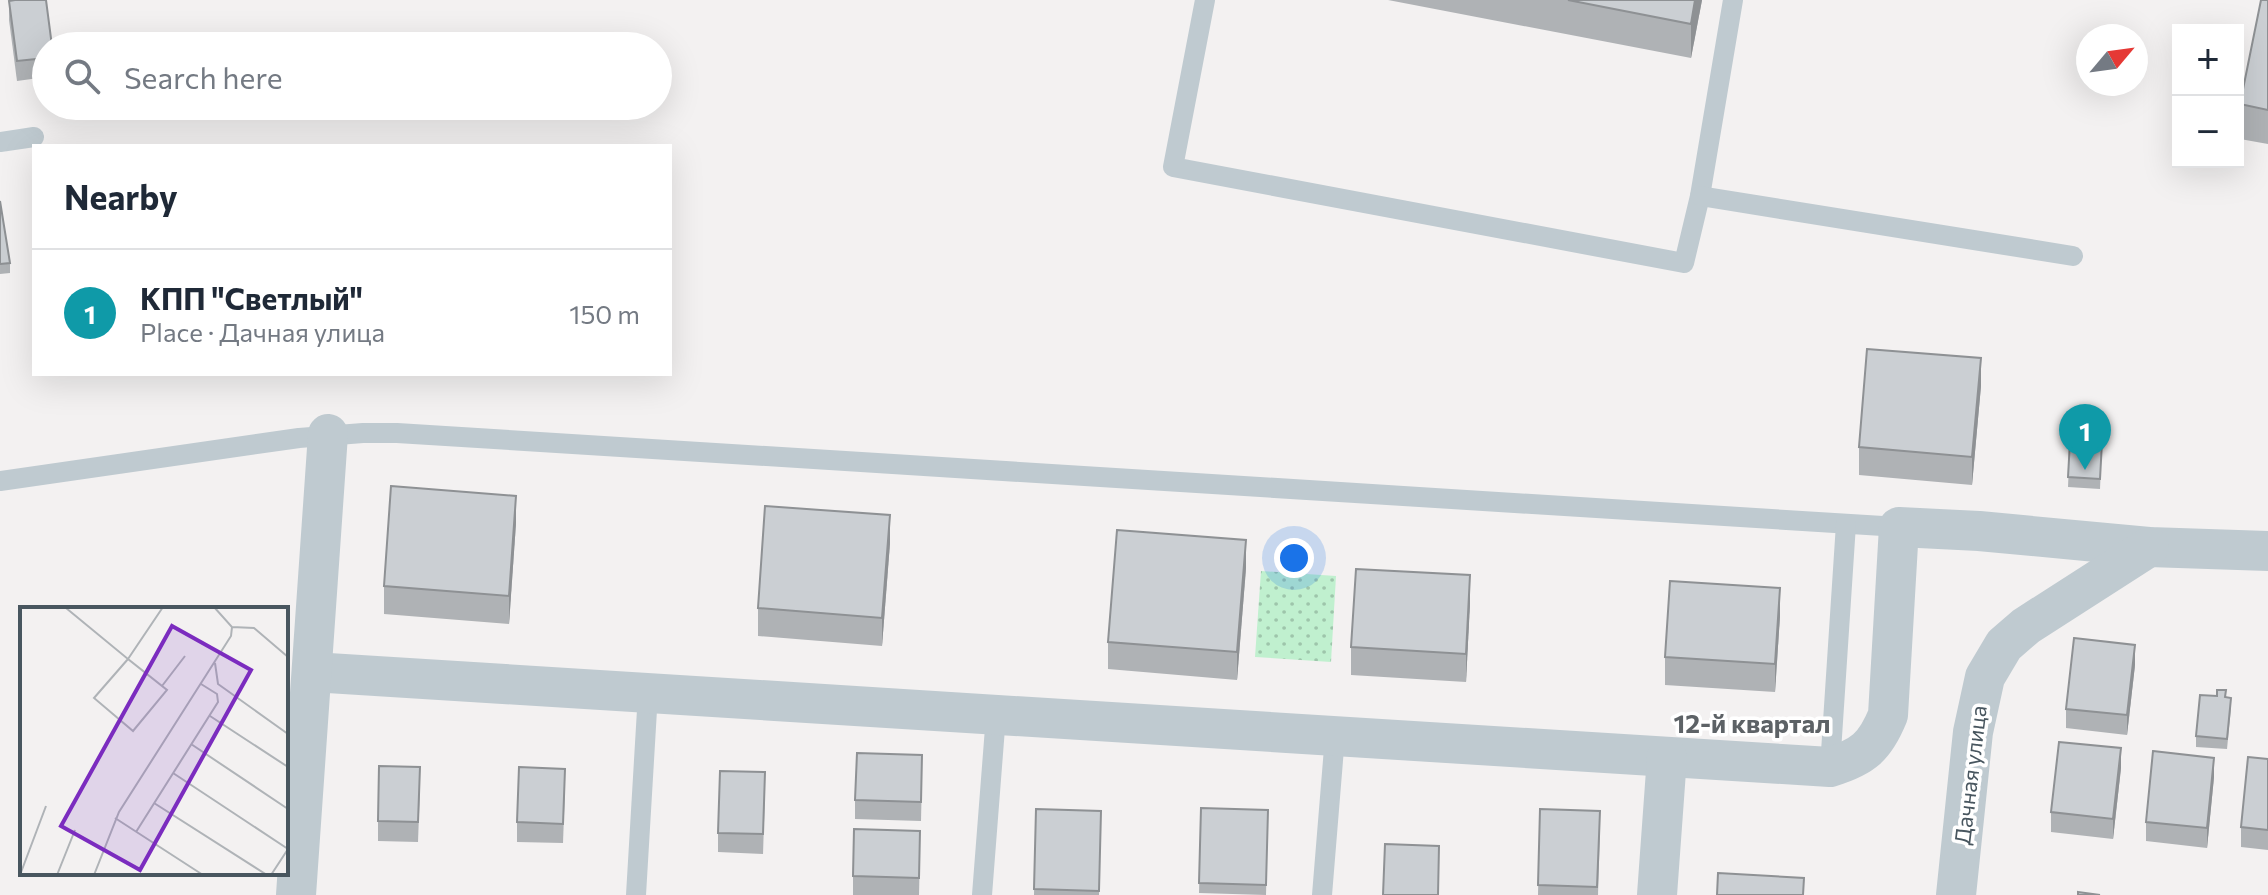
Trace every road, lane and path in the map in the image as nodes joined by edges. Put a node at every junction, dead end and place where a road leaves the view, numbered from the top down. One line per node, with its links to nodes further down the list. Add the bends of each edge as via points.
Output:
1 (1205, 0): 5 (lane, via 1173,167 1684,263)
2 (1733, 0): 5 (lane)
3 (34, 137): 4 (lane)
4 (0, 142)
5 (1700, 196): 6 (lane)
6 (2073, 256)
7 (328, 434): 8 (lane); 9 (lane, via 397,433); 13 (street)
8 (0, 481)
9 (1846, 524): 10 (lane); 18 (lane)
10 (1899, 527): 11 (street); 18 (street, via 1888,715 1867,749)
11 (2149, 547): 12 (street); 24 (street, Дачная улица, via 2026,626 2004,645 1985,677 1973,732)
12 (2268, 551)
13 (312, 672): 14 (street); 19 (street)
14 (648, 693): 15 (street); 20 (lane)
15 (996, 715): 16 (street); 21 (lane)
16 (1335, 736): 17 (street); 22 (lane)
17 (1667, 757): 18 (street); 23 (street)
18 (1830, 767)
19 (296, 895)
20 (636, 895)
21 (982, 895)
22 (1322, 895)
23 (1657, 895)
24 (1956, 895)

